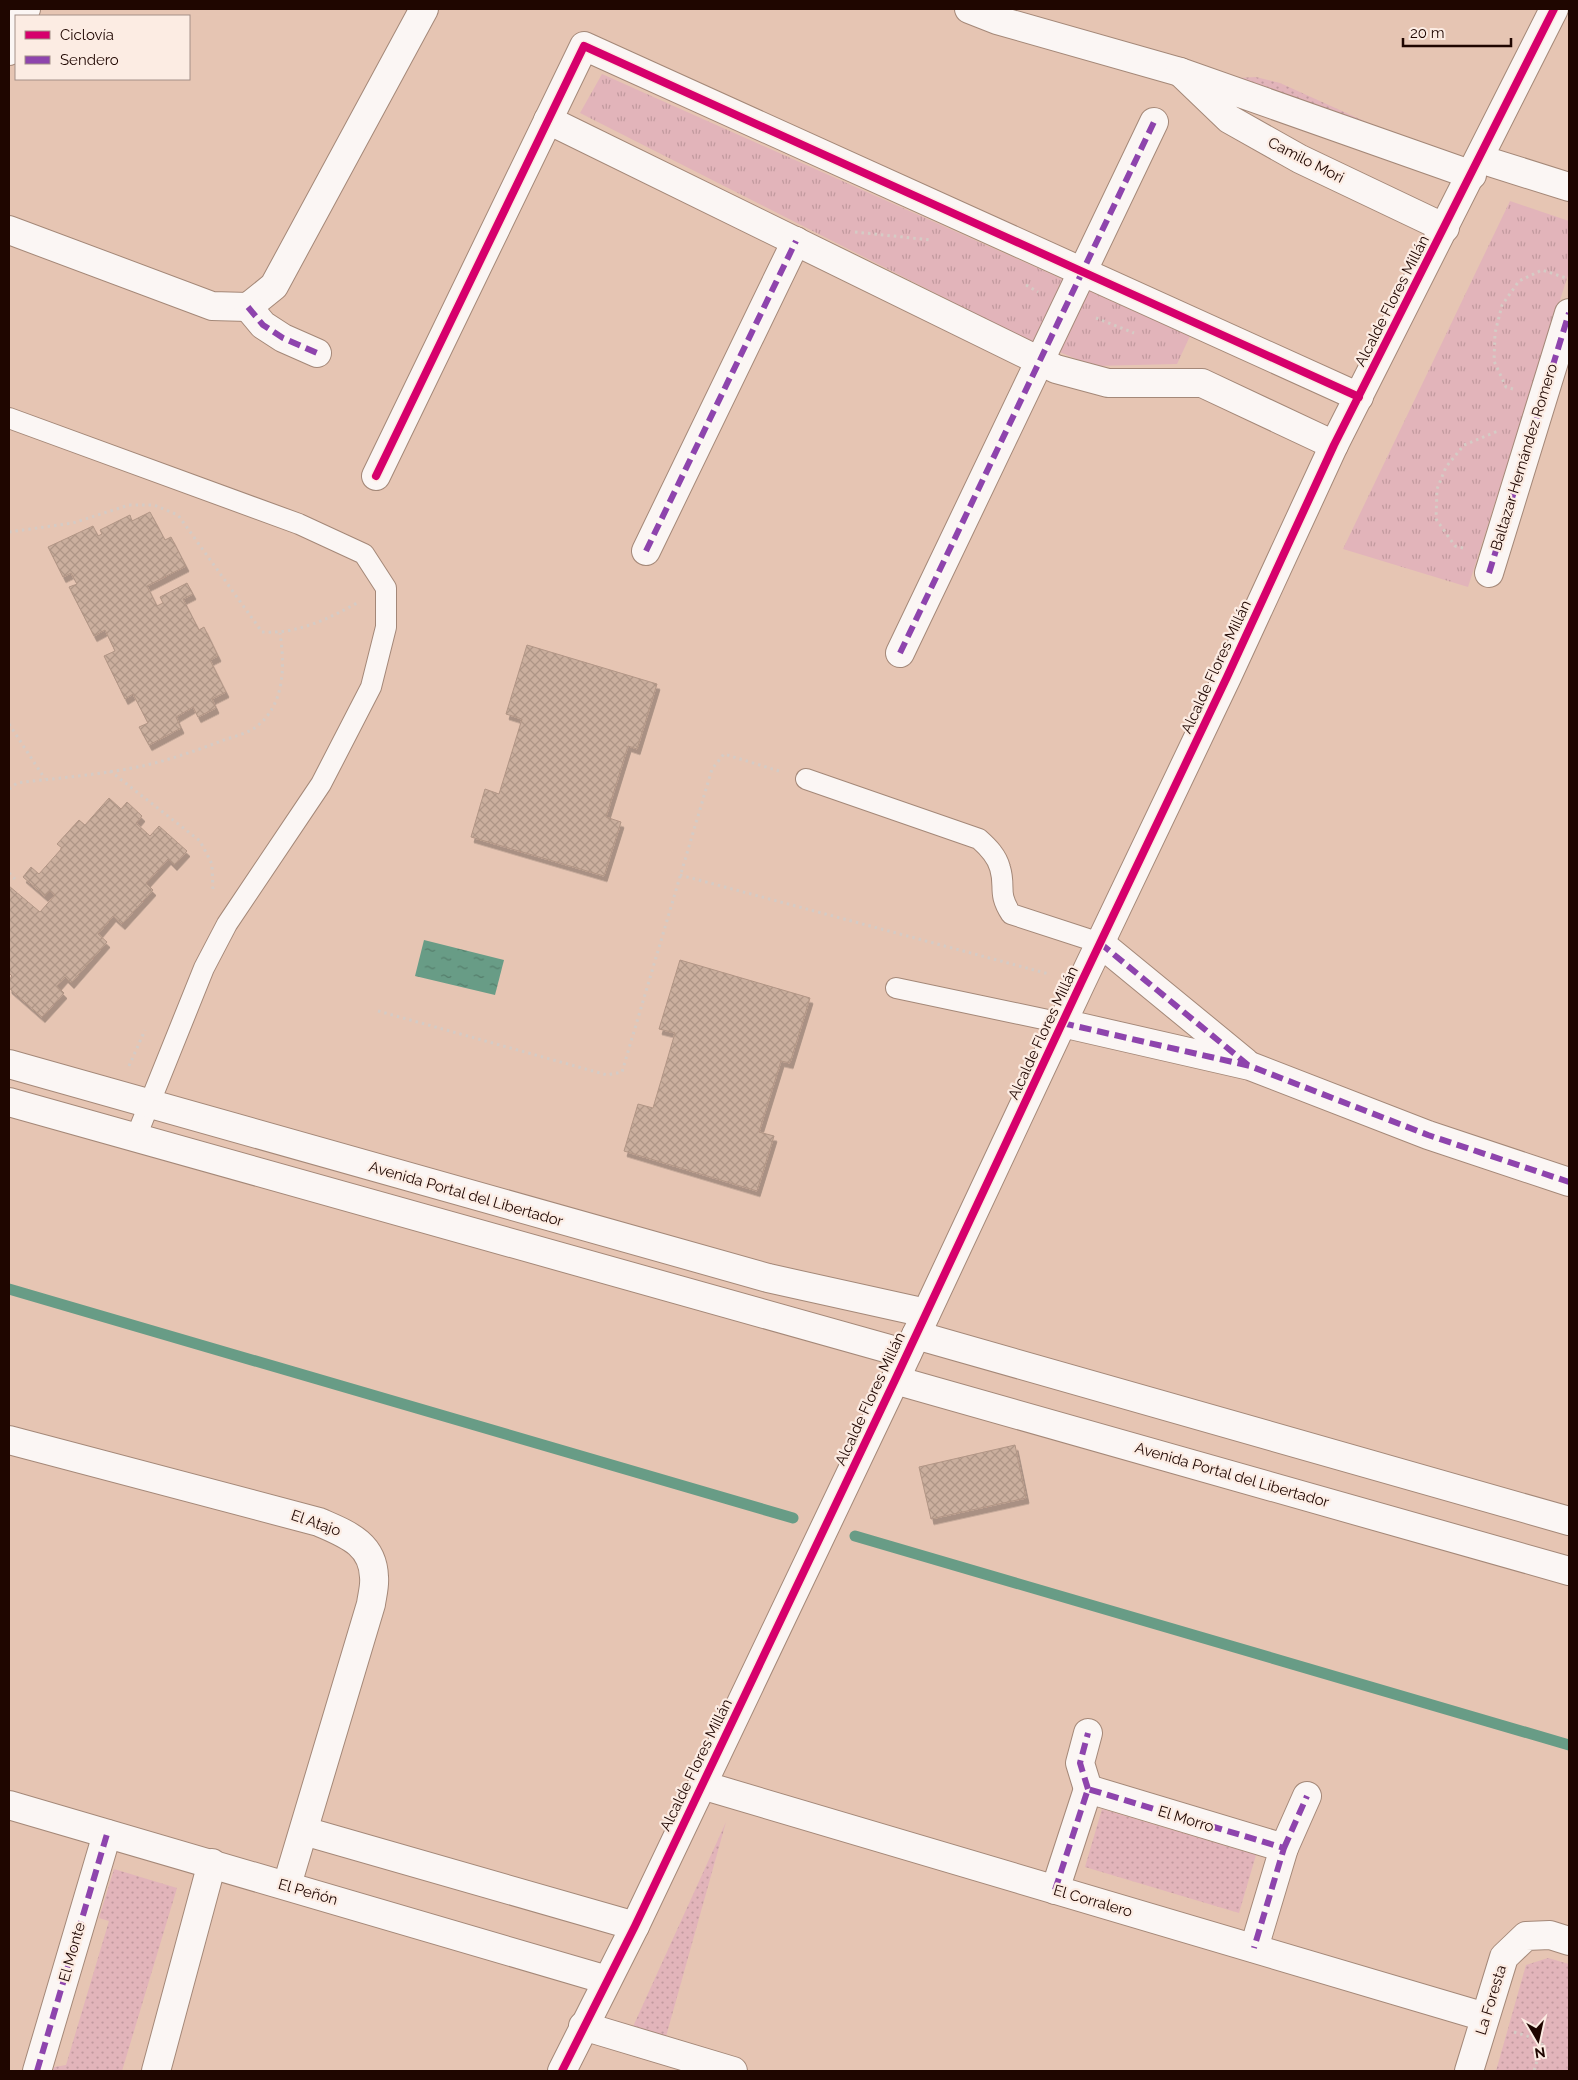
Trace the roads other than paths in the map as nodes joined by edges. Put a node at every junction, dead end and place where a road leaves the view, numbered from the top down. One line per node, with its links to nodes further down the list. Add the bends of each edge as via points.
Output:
1 (424, 9): 15 (street, via 274,286)
2 (969, 9): 6 (street, Camilo Mori, via 997,20)
3 (1554, 9): 9 (street, Alcalde Flores Millán)
4 (15, 36): 5 (street)
5 (9, 51)
6 (1180, 72): 9 (street, Camilo Mori); 11 (street, Camilo Mori, via 1229,119 1300,159)
7 (548, 120): 13 (street); 14 (street, via 584,46); 22 (street)
8 (1154, 122): 14 (street)
9 (1476, 167): 10 (street, Camilo Mori); 11 (street, Alcalde Flores Millán)
10 (1569, 187)
11 (1444, 228): 19 (street, Alcalde Flores Millán)
12 (9, 230): 15 (street, via 212,306)
13 (796, 241): 18 (street); 23 (street)
14 (1082, 272): 18 (street); 19 (street)
15 (248, 307): 17 (street, via 263,325)
16 (1569, 313): 24 (street, Baltazar Hernández Romero)
17 (317, 353)
18 (1040, 360): 21 (street, via 1108,383 1202,383); 25 (street)
19 (1359, 398): 21 (street, Alcalde Flores Millán)
20 (9, 418): 33 (lane, via 299,524 364,554 386,588 386,627 371,687 321,784 227,924 204,968)
21 (1334, 445): 27 (street, Alcalde Flores Millán)
22 (376, 476)
23 (646, 551)
24 (1491, 566)
25 (900, 653)
26 (806, 780): 27 (lane, via 979,839 1000,867 1004,903 1011,914)
27 (1100, 943): 29 (street, Alcalde Flores Millán); 31 (street)
28 (896, 988): 29 (lane)
29 (1062, 1023): 31 (street); 36 (street, Alcalde Flores Millán)
30 (9, 1064): 33 (street, Avenida Portal del Libertador)
31 (1250, 1066): 35 (street, via 1428,1135)
32 (9, 1102): 34 (street, Avenida Portal del Libertador)
33 (149, 1104): 34 (lane); 36 (street, Avenida Portal del Libertador, via 759,1276)
34 (136, 1137): 36 (street, Avenida Portal del Libertador)
35 (1569, 1182)
36 (916, 1334): 37 (street, Alcalde Flores Millán); 39 (street, Avenida Portal del Libertador)
37 (895, 1380): 40 (street, Avenida Portal del Libertador); 42 (street, Alcalde Flores Millán)
38 (9, 1440): 46 (street, El Atajo, via 319,1522 349,1535 370,1553 374,1577 371,1604)
39 (1569, 1521)
40 (1569, 1571)
41 (1088, 1733): 43 (street, via 1080,1763)
42 (702, 1784): 51 (street, El Corralero); 52 (street, Alcalde Flores Millán)
43 (1088, 1790): 48 (street, El Morro); 51 (street)
44 (1306, 1796): 48 (street)
45 (9, 1805): 47 (street, El Peñón)
46 (304, 1831): 50 (street, El Atajo); 52 (street)
47 (107, 1834): 49 (street, El Peñón); 58 (street, El Monte)
48 (1284, 1848): 54 (street)
49 (212, 1863): 50 (street, El Peñón); 59 (street)
50 (286, 1885): 55 (street, El Peñón)
51 (1056, 1890): 54 (street, El Corralero)
52 (635, 1926): 55 (street, Alcalde Flores Millán)
53 (1569, 1941): 56 (street, La Foresta, via 1550,1935 1526,1936 1504,1957)
54 (1254, 1948): 56 (street, El Corralero)
55 (607, 1980): 57 (street, Alcalde Flores Millán)
56 (1485, 2020): 62 (street, La Foresta)
57 (583, 2026): 60 (street, Alcalde Flores Millán); 61 (street)
58 (37, 2071)
59 (156, 2071)
60 (562, 2071)
61 (733, 2071)
62 (1469, 2071)

